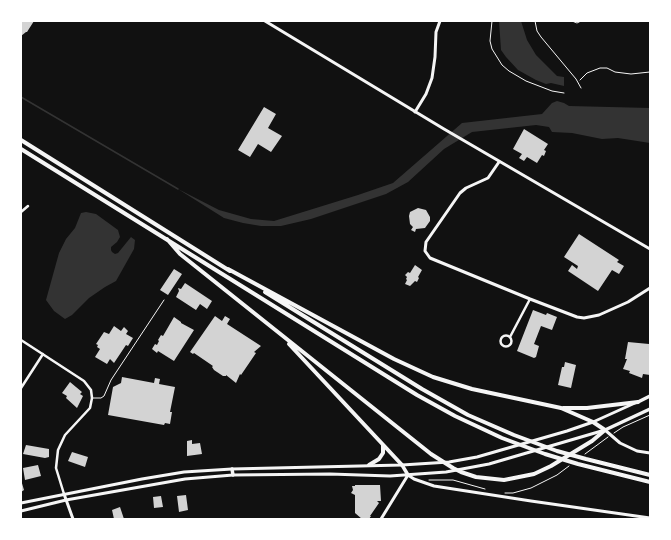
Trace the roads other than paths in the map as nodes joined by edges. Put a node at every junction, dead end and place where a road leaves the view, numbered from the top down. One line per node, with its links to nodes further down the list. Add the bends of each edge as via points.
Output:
1 (265, 21): 5 (main road)
2 (440, 21): 5 (main road, via 436,32 432,78)
3 (535, 21): 4 (lane, via 541,37)
4 (581, 88)
5 (415, 112): 8 (main road)
6 (21, 140): 13 (highway)
7 (21, 149): 11 (highway)
8 (499, 162): 12 (main road); 15 (main road, via 488,178 460,193 426,242 425,251 434,261)
9 (28, 206): 10 (street)
10 (21, 212)
11 (167, 239): 17 (highway, via 180,254); 37 (highway, via 417,395 455,416 545,454)
12 (650, 248)
13 (228, 269): 25 (highway, via 394,359 433,377 472,389); 34 (highway, via 422,390 468,415 546,447 595,462)
14 (650, 288): 15 (main road, via 628,302 599,315 584,318)
15 (530, 299): 18 (street)
16 (164, 300): 23 (lane, via 111,380 104,396)
17 (280, 334): 28 (highway, via 422,447 453,468 469,475 504,480 534,474 586,445); 29 (highway)
18 (510, 337): 18 (street, via 501,338 503,346 510,346)
19 (21, 340): 20 (street)
20 (43, 354): 21 (street); 23 (street, via 86,383 91,390)
21 (21, 388)
22 (650, 396): 24 (main road)
23 (92, 398): 38 (street, via 89,410 64,437 58,450 56,468)
24 (638, 402): 25 (highway); 27 (main road)
25 (561, 408): 27 (highway)
26 (650, 409): 28 (main road)
27 (593, 422): 28 (highway); 32 (main road, via 477,457)
28 (605, 430): 30 (main road, via 620,444); 36 (main road, via 483,465 446,472)
29 (383, 444): 31 (highway, via 380,458); 32 (highway)
30 (650, 453)
31 (369, 466): 32 (main road); 33 (main road)
32 (402, 466): 36 (main road)
33 (232, 469): 35 (main road); 38 (main road, via 184,472)
34 (650, 474)
35 (233, 475): 36 (main road); 39 (main road, via 185,479)
36 (408, 475): 42 (main road, via 434,486); 44 (main road)
37 (650, 482)
38 (64, 494): 39 (main road); 40 (main road)
39 (66, 500): 41 (main road); 43 (main road)
40 (21, 503)
41 (21, 511)
42 (650, 518)
43 (73, 519)
44 (381, 519)

